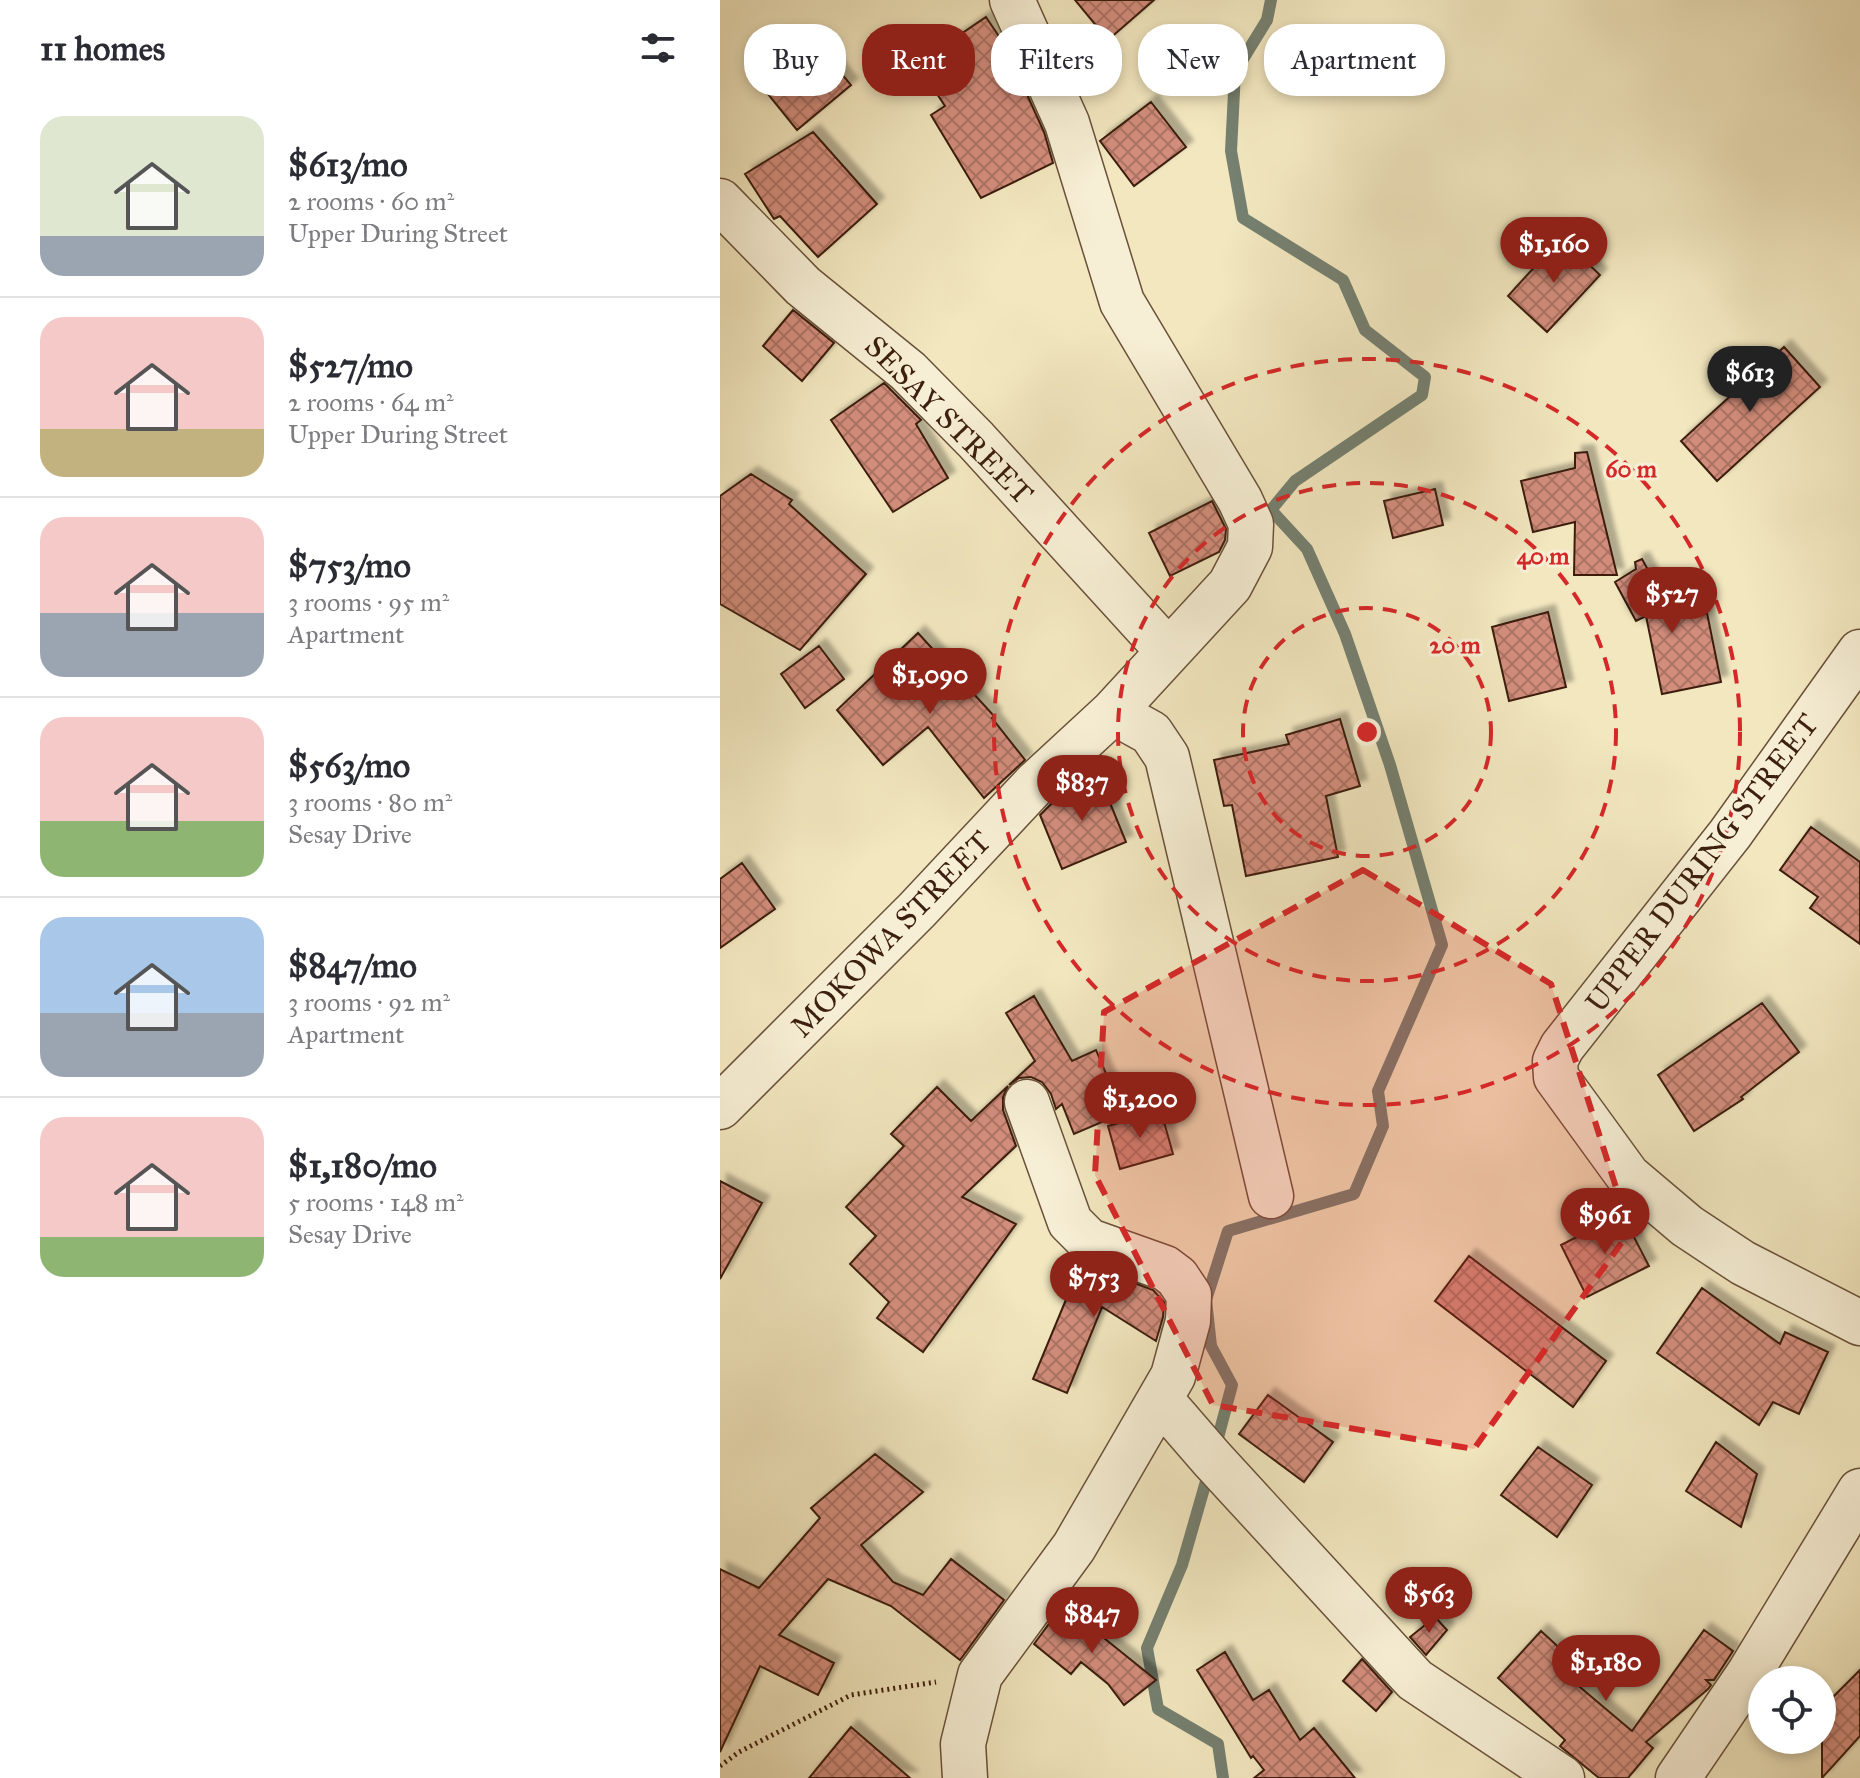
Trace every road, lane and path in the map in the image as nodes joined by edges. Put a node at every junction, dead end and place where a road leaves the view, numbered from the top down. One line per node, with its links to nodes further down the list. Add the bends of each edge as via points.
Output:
1 (1012, 0): 3 (street, MOKOWA STREET, via 1067,123 1122,302 1251,524 1250,547 1230,585)
2 (720, 201): 3 (street, SESAY STREET, via 803,286 908,371)
3 (1168, 651): 5 (street, MOKOWA STREET)
4 (1860, 652): 9 (street, UPPER DURING STREET, via 1730,834 1555,1061 1556,1077 1628,1176 1687,1226 1743,1263)
5 (1113, 712): 7 (street, MOKOWA STREET, via 1035,784); 8 (street, via 1151,733 1167,757)
6 (1027, 1102): 10 (street, via 1070,1222 1089,1241 1165,1268 1189,1295 1181,1353)
7 (720, 1107)
8 (1271, 1196)
9 (1860, 1323)
10 (1160, 1399): 12 (street, via 1074,1547); 15 (street, via 1415,1680)
11 (1860, 1491): 16 (street, via 1750,1672)
12 (980, 1675): 13 (path, via 851,1695); 14 (street, via 963,1744)
13 (720, 1766)
14 (965, 1778)
15 (1562, 1778)
16 (1678, 1778)

